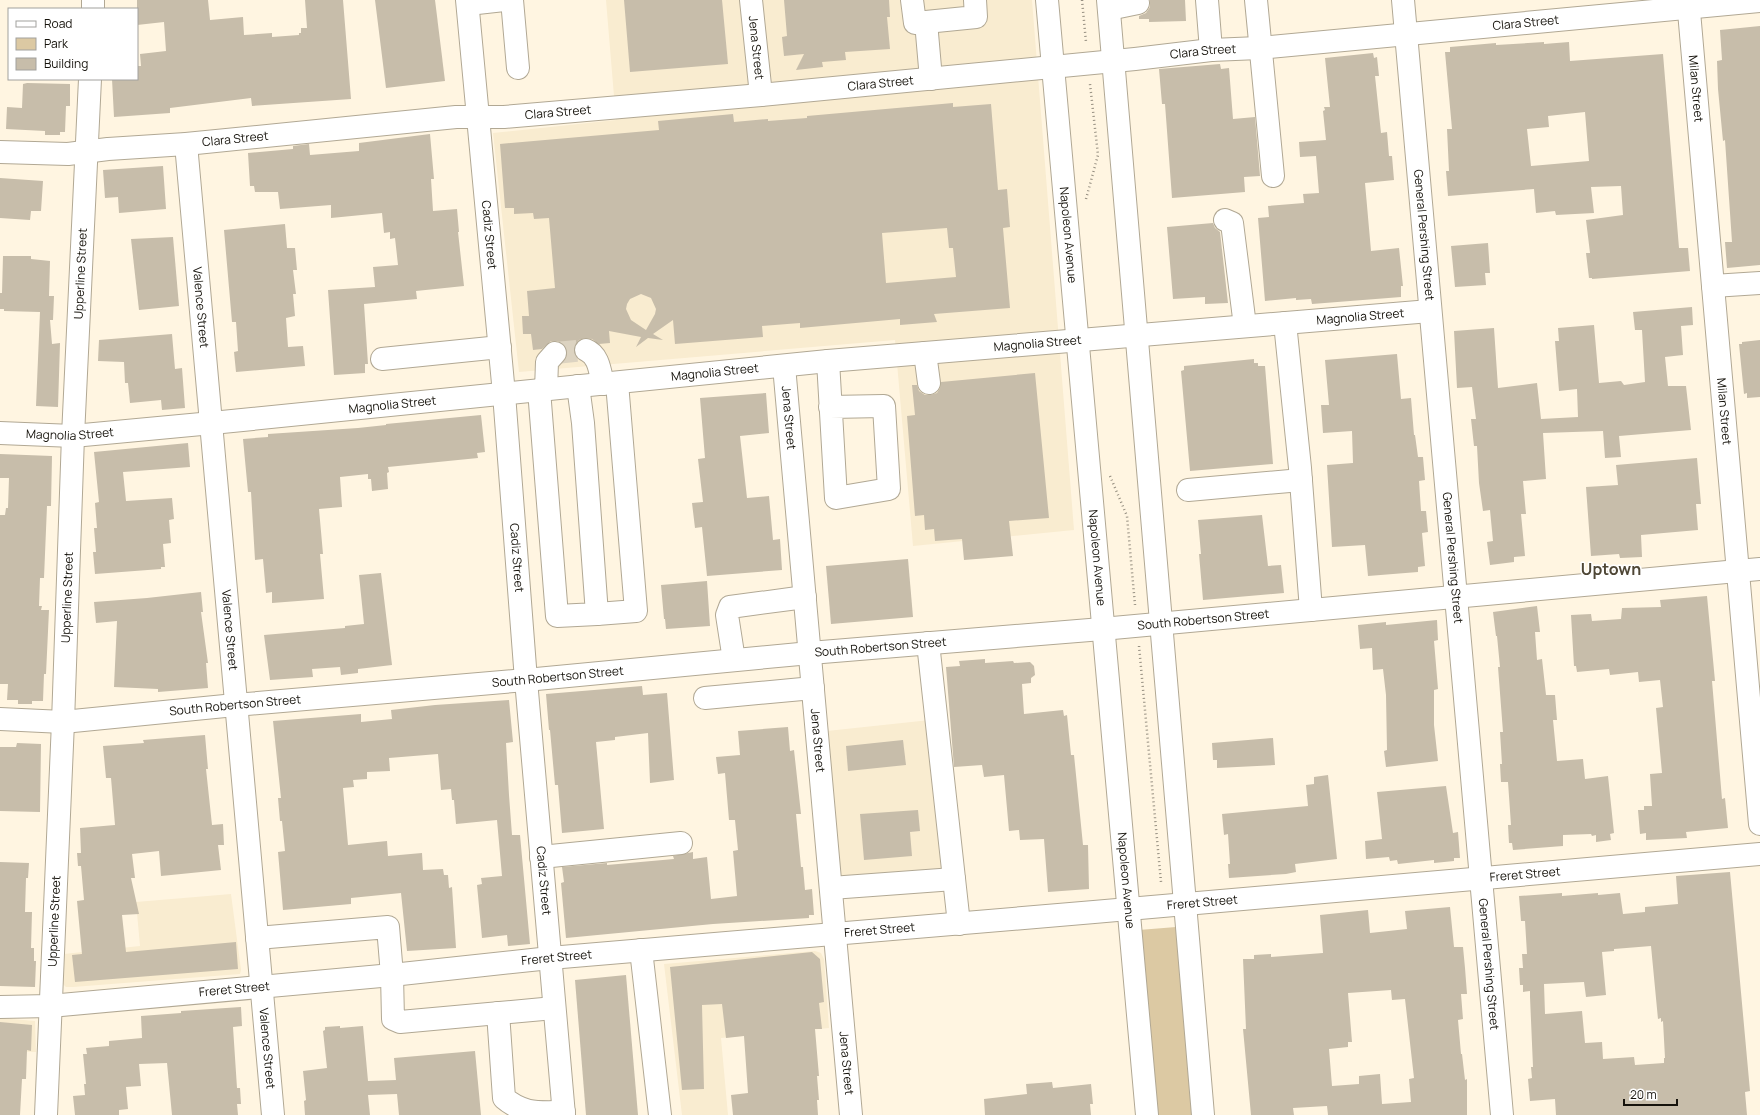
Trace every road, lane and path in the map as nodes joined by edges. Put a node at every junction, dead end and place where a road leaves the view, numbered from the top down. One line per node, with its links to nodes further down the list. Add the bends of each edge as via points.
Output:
1 (504, 0): 12 (street)
2 (512, 0): 23 (street)
3 (751, 0): 27 (street, Jena Street)
4 (912, 0): 16 (street, via 915,23)
5 (975, 0): 16 (street, via 976,17)
6 (1047, 0): 22 (street, Napoleon Avenue)
7 (1082, 0): 18 (path)
8 (1207, 0): 20 (street)
9 (1256, 0): 19 (street)
10 (1403, 0): 17 (street, General Pershing Street)
11 (1760, 1): 14 (street, Clara Street)
12 (467, 2): 28 (street, Cadiz Street)
13 (1138, 3): 15 (street)
14 (1689, 3): 17 (street, Clara Street); 36 (street, Milan Street)
15 (1109, 5): 21 (street)
16 (926, 22): 24 (street)
17 (1406, 34): 19 (street, Clara Street); 37 (street, General Pershing Street)
18 (1086, 42)
19 (1259, 48): 20 (street, Clara Street); 32 (street)
20 (1211, 50): 21 (street, Clara Street)
21 (1113, 62): 22 (street, Clara Street); 40 (street)
22 (1053, 67): 24 (street, Clara Street); 41 (street, Napoleon Avenue)
23 (518, 68)
24 (931, 79): 27 (street, Clara Street)
25 (90, 80): 31 (street, Upperline Street)
26 (1090, 84): 33 (path, via 1098,155)
27 (761, 95): 28 (street, Clara Street)
28 (478, 117): 29 (street, Clara Street, via 456,117); 42 (street, Cadiz Street)
29 (186, 144): 31 (street, Clara Street); 55 (street, Valence Street)
30 (0, 152): 31 (street, Clara Street)
31 (87, 152): 57 (street, Upperline Street)
32 (1273, 176)
33 (1085, 202)
34 (1225, 220): 39 (street, via 1232,223)
35 (1760, 283): 36 (street)
36 (1713, 286): 62 (street, Milan Street)
37 (1430, 311): 38 (street, Magnolia Street); 64 (street, General Pershing Street)
38 (1285, 323): 39 (street, Magnolia Street); 59 (street)
39 (1245, 326): 40 (street, Magnolia Street)
40 (1136, 335): 41 (street, Magnolia Street); 68 (street)
41 (1077, 340): 45 (street, Magnolia Street); 69 (street, Napoleon Avenue)
42 (500, 347): 46 (street); 53 (street, Cadiz Street)
43 (586, 350): 49 (street, via 596,358)
44 (555, 353): 52 (street, via 547,362)
45 (925, 353): 47 (street, Magnolia Street); 50 (street)
46 (382, 359)
47 (828, 361): 48 (street, Magnolia Street); 54 (street)
48 (784, 366): 49 (street, Magnolia Street); 63 (street, Jena Street)
49 (610, 383): 51 (street, Magnolia Street); 67 (street, via 636,611)
50 (929, 384)
51 (578, 386): 52 (street, Magnolia Street); 67 (street)
52 (543, 390): 53 (street, Magnolia Street); 67 (street, via 557,616)
53 (504, 394): 55 (street, Magnolia Street); 74 (street, Cadiz Street)
54 (830, 407): 54 (street, via 836,498 889,489 884,406)
55 (212, 424): 57 (street, Magnolia Street); 77 (street, Valence Street)
56 (0, 433): 57 (street, Magnolia Street)
57 (73, 436): 79 (street, Upperline Street)
58 (1109, 473): 65 (path, via 1127,516)
59 (1301, 480): 60 (street); 66 (street)
60 (1188, 490)
61 (1760, 569): 62 (street, South Robertson Street)
62 (1738, 571): 64 (street, South Robertson Street); 80 (street, Milan Street)
63 (805, 597): 72 (street, Jena Street); 73 (street, via 730,607 727,615)
64 (1456, 597): 66 (street, South Robertson Street); 84 (street, General Pershing Street)
65 (1136, 606)
66 (1311, 610): 68 (street, South Robertson Street)
67 (597, 614)
68 (1161, 624): 69 (street, South Robertson Street); 88 (street)
69 (1102, 629): 71 (street, South Robertson Street); 89 (street, Napoleon Avenue)
70 (1138, 639): 86 (path)
71 (928, 643): 72 (street, South Robertson Street); 85 (street)
72 (810, 652): 73 (street, South Robertson Street); 75 (street, Jena Street)
73 (734, 660): 74 (street, South Robertson Street)
74 (526, 680): 77 (street, South Robertson Street); 83 (street, Cadiz Street)
75 (813, 688): 76 (street); 87 (street, Jena Street)
76 (706, 698)
77 (235, 705): 79 (street, South Robertson Street); 92 (street, Valence Street)
78 (0, 719): 79 (street, South Robertson Street)
79 (63, 722): 97 (street, Upperline Street)
80 (1760, 824)
81 (681, 843): 83 (street)
82 (1760, 854): 84 (street, Freret Street)
83 (541, 857): 94 (street, Cadiz Street)
84 (1481, 878): 88 (street, Freret Street); 108 (street, General Pershing Street)
85 (954, 879): 87 (street); 90 (street)
86 (1161, 882)
87 (831, 888): 91 (street, Jena Street)
88 (1185, 904): 89 (street, Freret Street); 107 (street)
89 (1128, 910): 90 (street, Freret Street); 106 (street, Napoleon Avenue)
90 (958, 924): 91 (street, Freret Street)
91 (835, 934): 93 (street, Freret Street); 105 (street, Jena Street)
92 (257, 938): 95 (street, via 388,927); 96 (street, Valence Street)
93 (641, 950): 94 (street, Freret Street); 104 (street)
94 (550, 958): 95 (street, Freret Street); 99 (street, Cadiz Street)
95 (392, 975): 96 (street, Freret Street); 100 (street, via 393,1019 400,1022)
96 (262, 987): 97 (street, Freret Street); 103 (street, Valence Street)
97 (50, 1006): 98 (street, Freret Street); 102 (street, Upperline Street)
98 (0, 1007)
99 (554, 1008): 100 (street); 101 (street, Cadiz Street)
100 (498, 1013): 101 (street, via 504,1098 515,1107 534,1112)
101 (564, 1113)
102 (46, 1115)
103 (273, 1115)
104 (660, 1115)
105 (851, 1115)
106 (1147, 1115)
107 (1203, 1115)
108 (1502, 1115)

